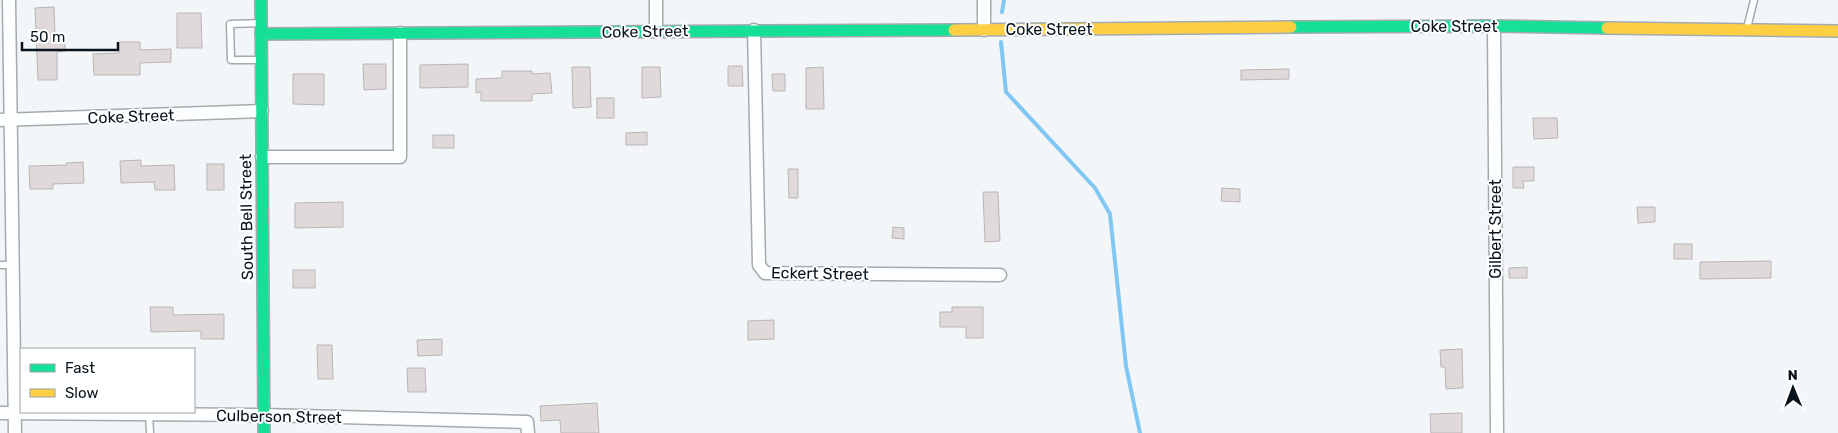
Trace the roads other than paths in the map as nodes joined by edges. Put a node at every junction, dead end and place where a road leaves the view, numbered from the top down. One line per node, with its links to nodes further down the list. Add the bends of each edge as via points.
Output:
1 (9, 0): 16 (street)
2 (261, 0): 7 (street, South Bell Street)
3 (656, 0): 11 (street)
4 (984, 0): 10 (street)
5 (1754, 0): 8 (lane)
6 (1494, 26): 8 (street, Coke Street); 10 (street, Coke Street); 28 (street, Gilbert Street)
7 (261, 28): 13 (street, Coke Street); 14 (street, South Bell Street); 14 (lane, via 230,24 231,60)
8 (1747, 28): 12 (street, Coke Street)
9 (754, 30): 10 (street, Coke Street); 11 (street, Coke Street); 19 (street, Eckert Street, via 759,265 765,273)
10 (984, 30)
11 (656, 31): 13 (street, Coke Street)
12 (1838, 31)
13 (400, 33): 17 (street, via 400,157)
14 (261, 60): 15 (street, South Bell Street)
15 (262, 111): 16 (street, Coke Street); 17 (street, South Bell Street)
16 (5, 120): 18 (street)
17 (262, 157): 23 (street, South Bell Street)
18 (6, 265): 21 (street)
19 (1000, 275)
20 (0, 413): 21 (street, Culberson Street)
21 (15, 413): 22 (street, Culberson Street); 25 (street)
22 (149, 414): 23 (street, Culberson Street); 26 (lane)
23 (264, 415): 24 (street, Culberson Street); 27 (street, South Bell Street)
24 (528, 428)
25 (15, 433)
26 (150, 433)
27 (264, 433)
28 (1497, 433)

